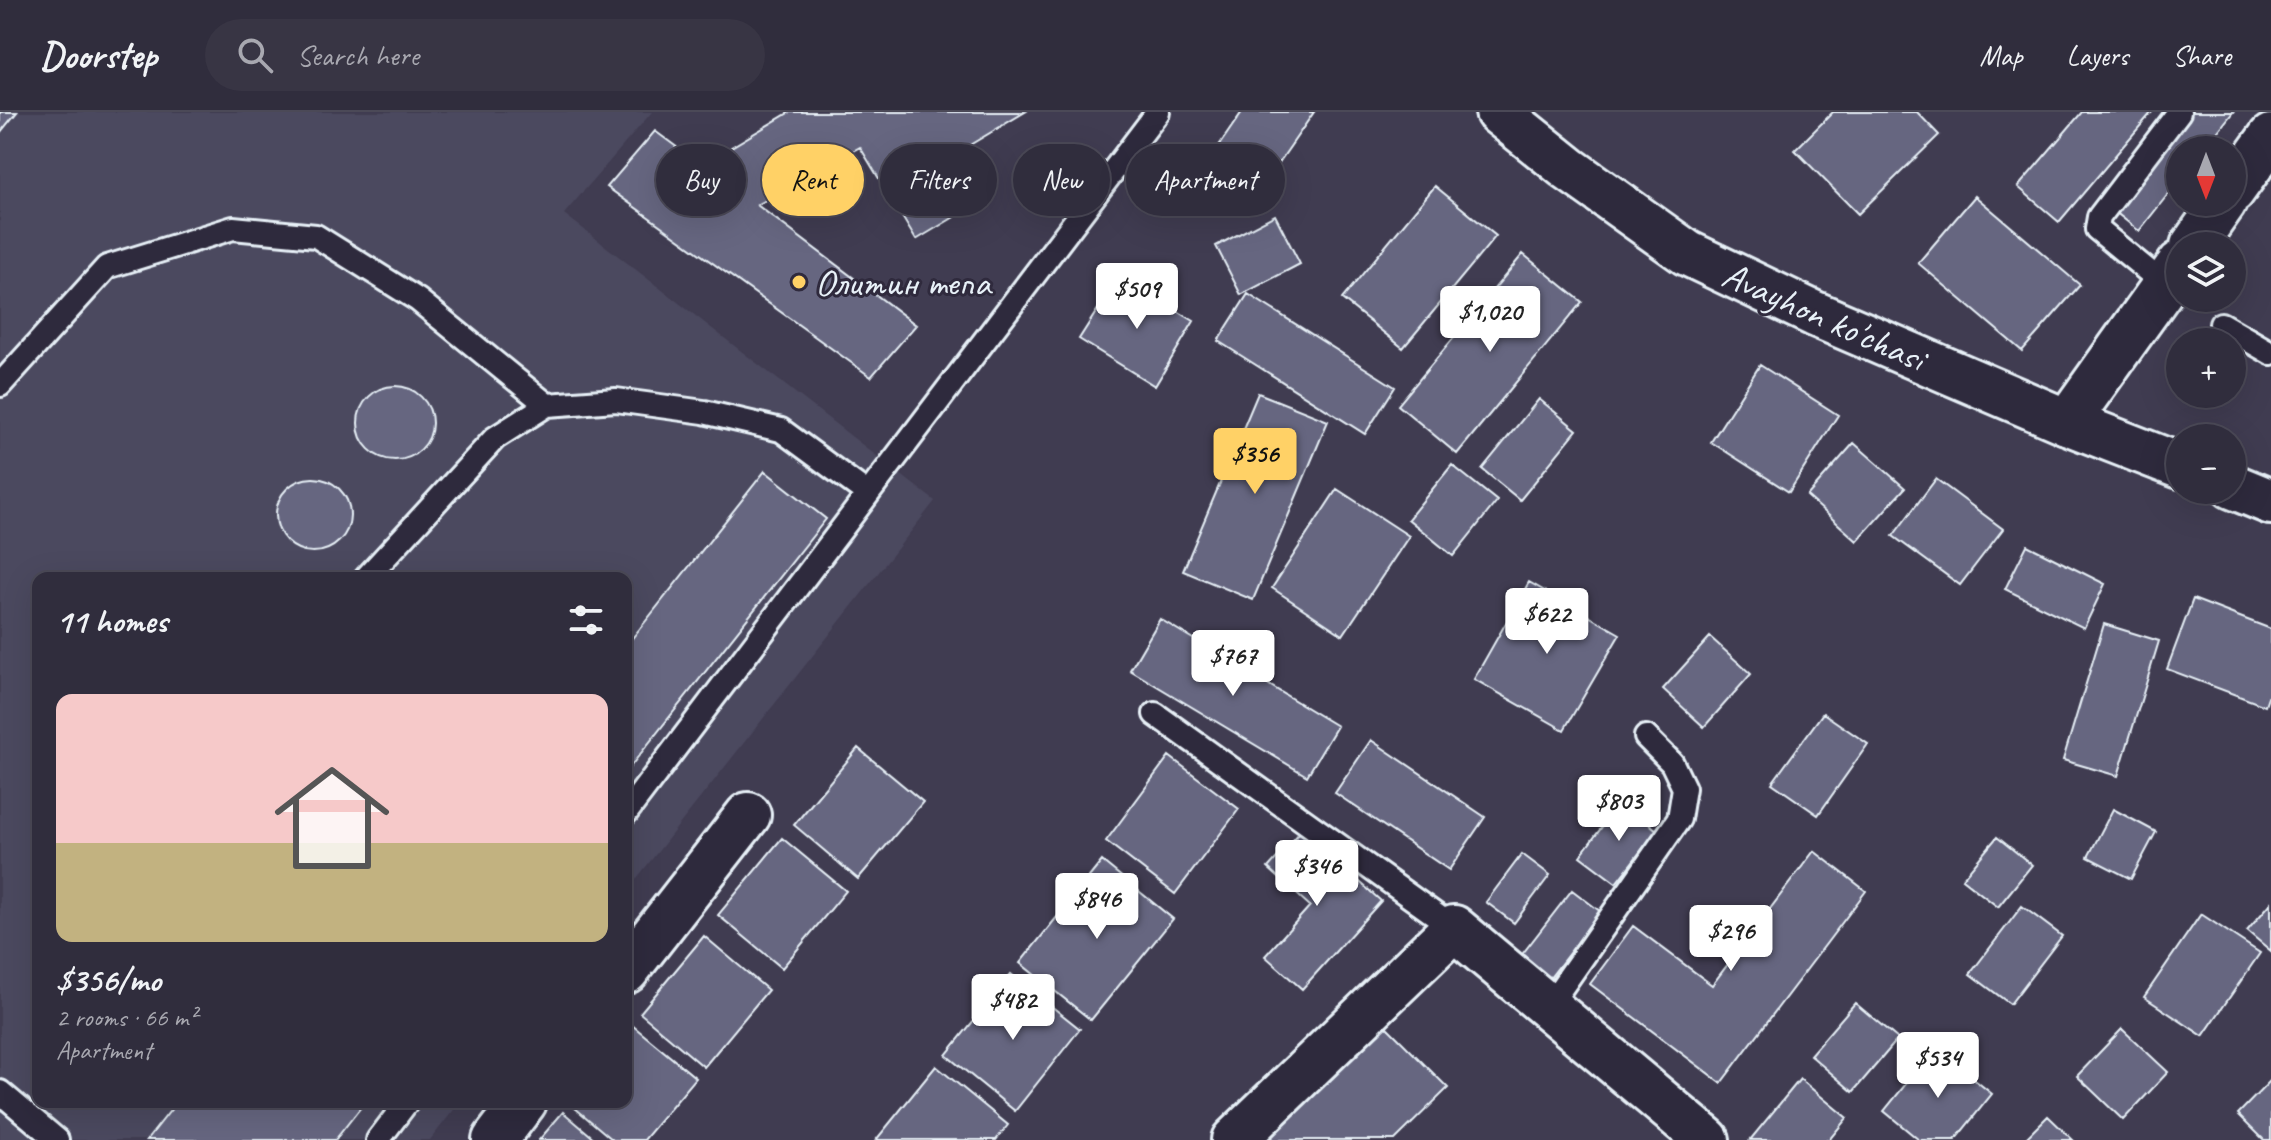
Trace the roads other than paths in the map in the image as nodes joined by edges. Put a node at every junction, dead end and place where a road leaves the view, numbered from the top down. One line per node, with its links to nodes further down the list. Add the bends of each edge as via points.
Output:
1 (1158, 112): 15 (lane)
2 (1498, 112): 12 (street, Avayhon ko'chasi, via 1687,253)
3 (2179, 112): 6 (lane, via 2099,217 2097,229)
4 (2271, 137): 5 (street)
5 (2246, 172)
6 (2166, 270)
7 (2166, 282): 12 (street)
8 (2221, 324): 9 (lane)
9 (2271, 353)
10 (0, 385): 11 (lane, via 107,267 233,228 316,236 418,300)
11 (547, 405): 15 (lane, via 616,400 781,430); 17 (lane, via 495,438)
12 (2067, 422): 13 (street, Avayhon ko'chasi)
13 (2166, 461)
14 (2246, 492): 16 (street)
15 (868, 494): 20 (lane)
16 (2271, 502)
17 (372, 572)
18 (1155, 714): 22 (lane)
19 (1646, 737): 24 (lane, via 1672,763 1684,788 1679,819)
20 (632, 805)
21 (748, 815): 23 (street)
22 (1454, 928): 24 (street); 31 (street)
23 (632, 963)
24 (1548, 1007): 32 (street)
25 (0, 1092): 28 (lane)
26 (402, 1108): 29 (lane)
27 (519, 1108): 30 (street)
28 (57, 1140)
29 (378, 1140)
30 (495, 1140)
31 (1234, 1140)
32 (1707, 1140)

